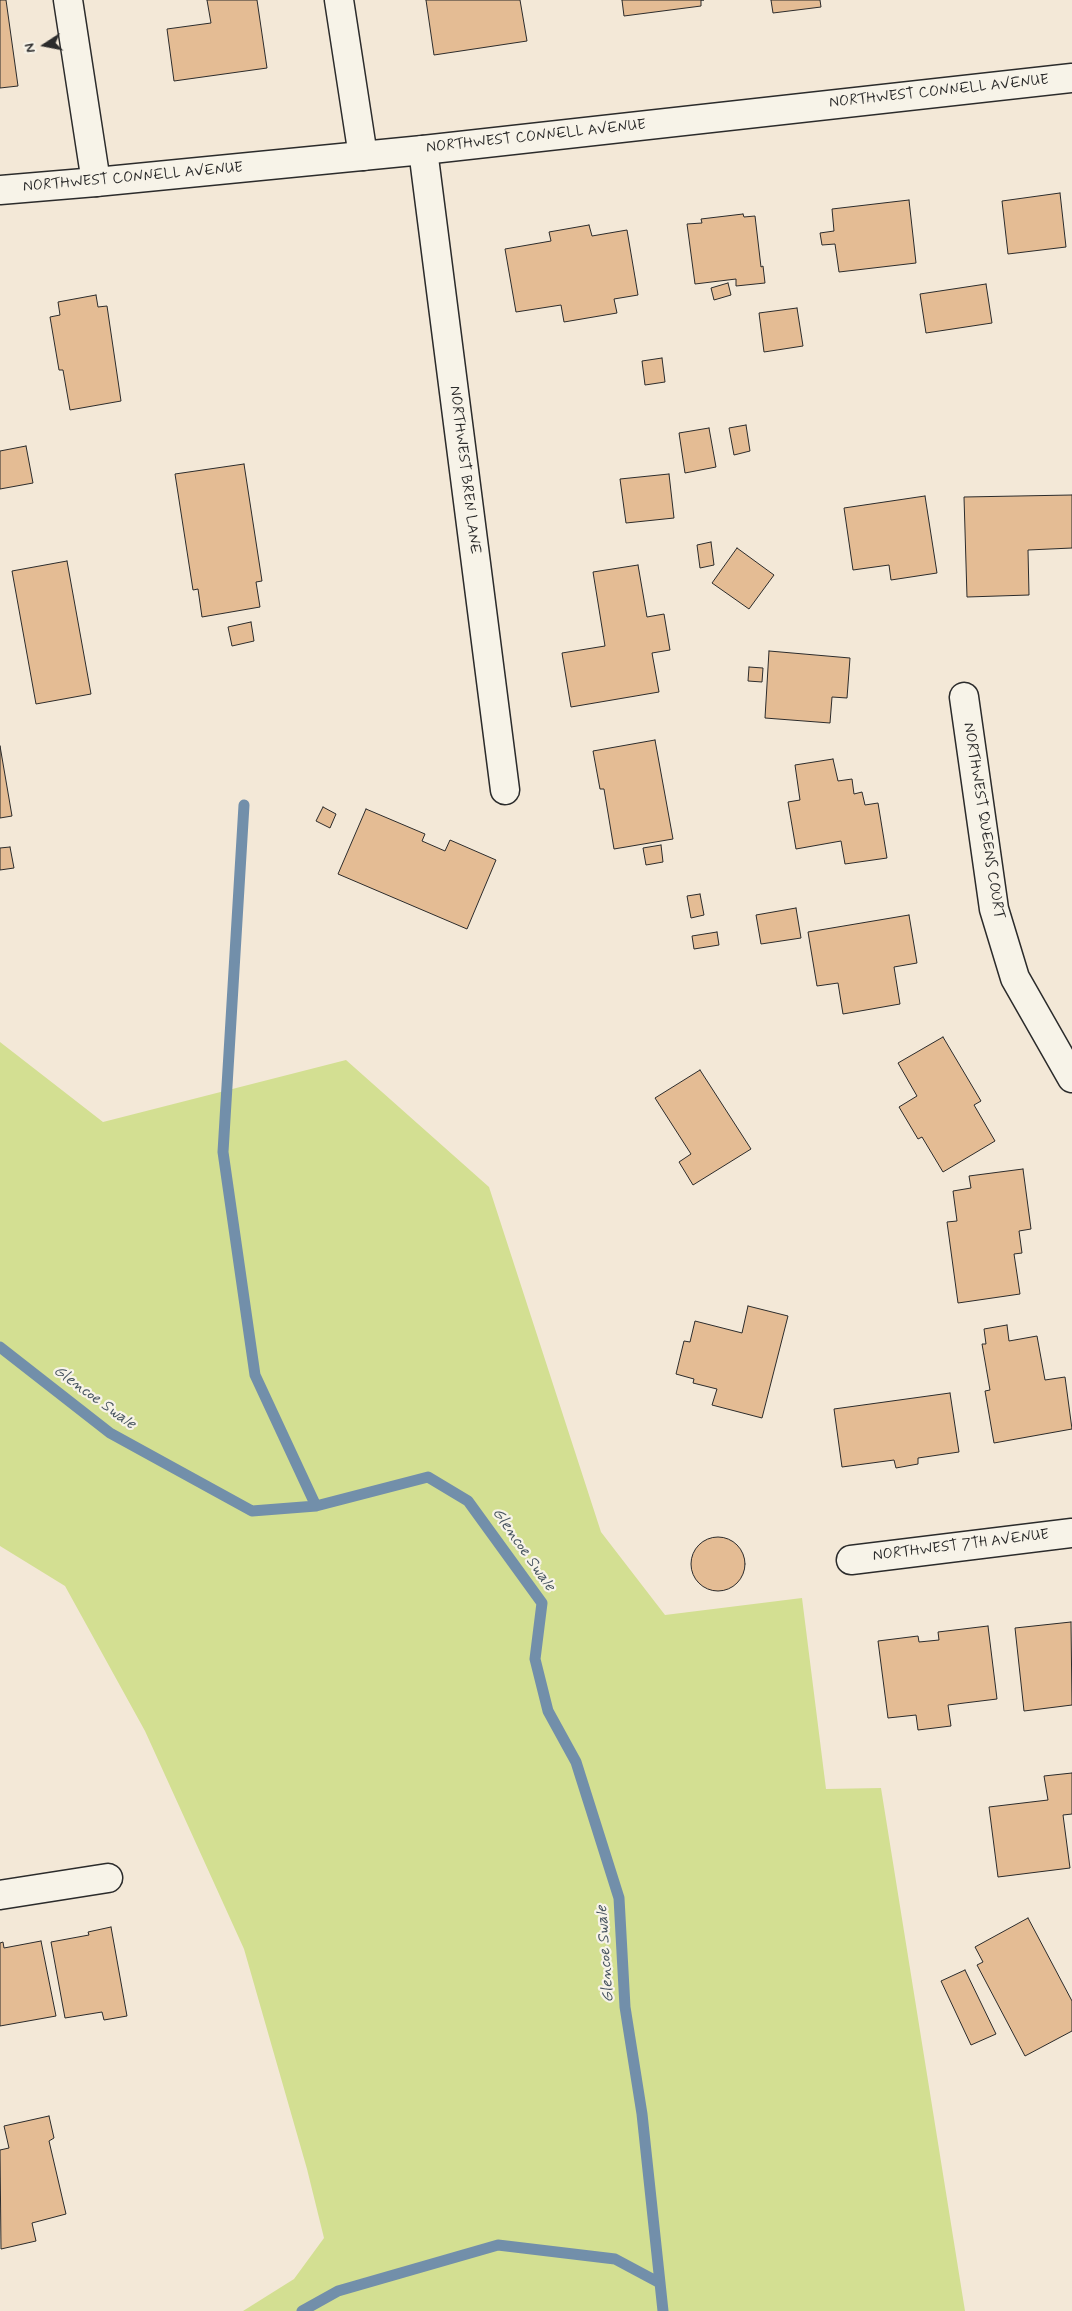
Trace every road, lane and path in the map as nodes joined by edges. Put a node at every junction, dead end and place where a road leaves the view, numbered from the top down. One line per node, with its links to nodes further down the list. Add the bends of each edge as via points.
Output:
1 (68, 0): 6 (street)
2 (340, 0): 5 (street)
3 (1072, 78): 4 (street, NORTHWEST CONNELL AVENUE)
4 (423, 150): 5 (street, NORTHWEST CONNELL AVENUE); 9 (street, NORTHWEST BREN LANE)
5 (363, 156): 6 (street, NORTHWEST CONNELL AVENUE)
6 (96, 182): 7 (street, NORTHWEST CONNELL AVENUE)
7 (0, 190)
8 (964, 697): 10 (street, NORTHWEST QUEENS COURT, via 994,909 1015,978)
9 (505, 790)
10 (1072, 1078)
11 (1072, 1533): 12 (street, NORTHWEST 7TH AVENUE)
12 (851, 1560)
13 (108, 1878): 14 (street)
14 (0, 1895)

